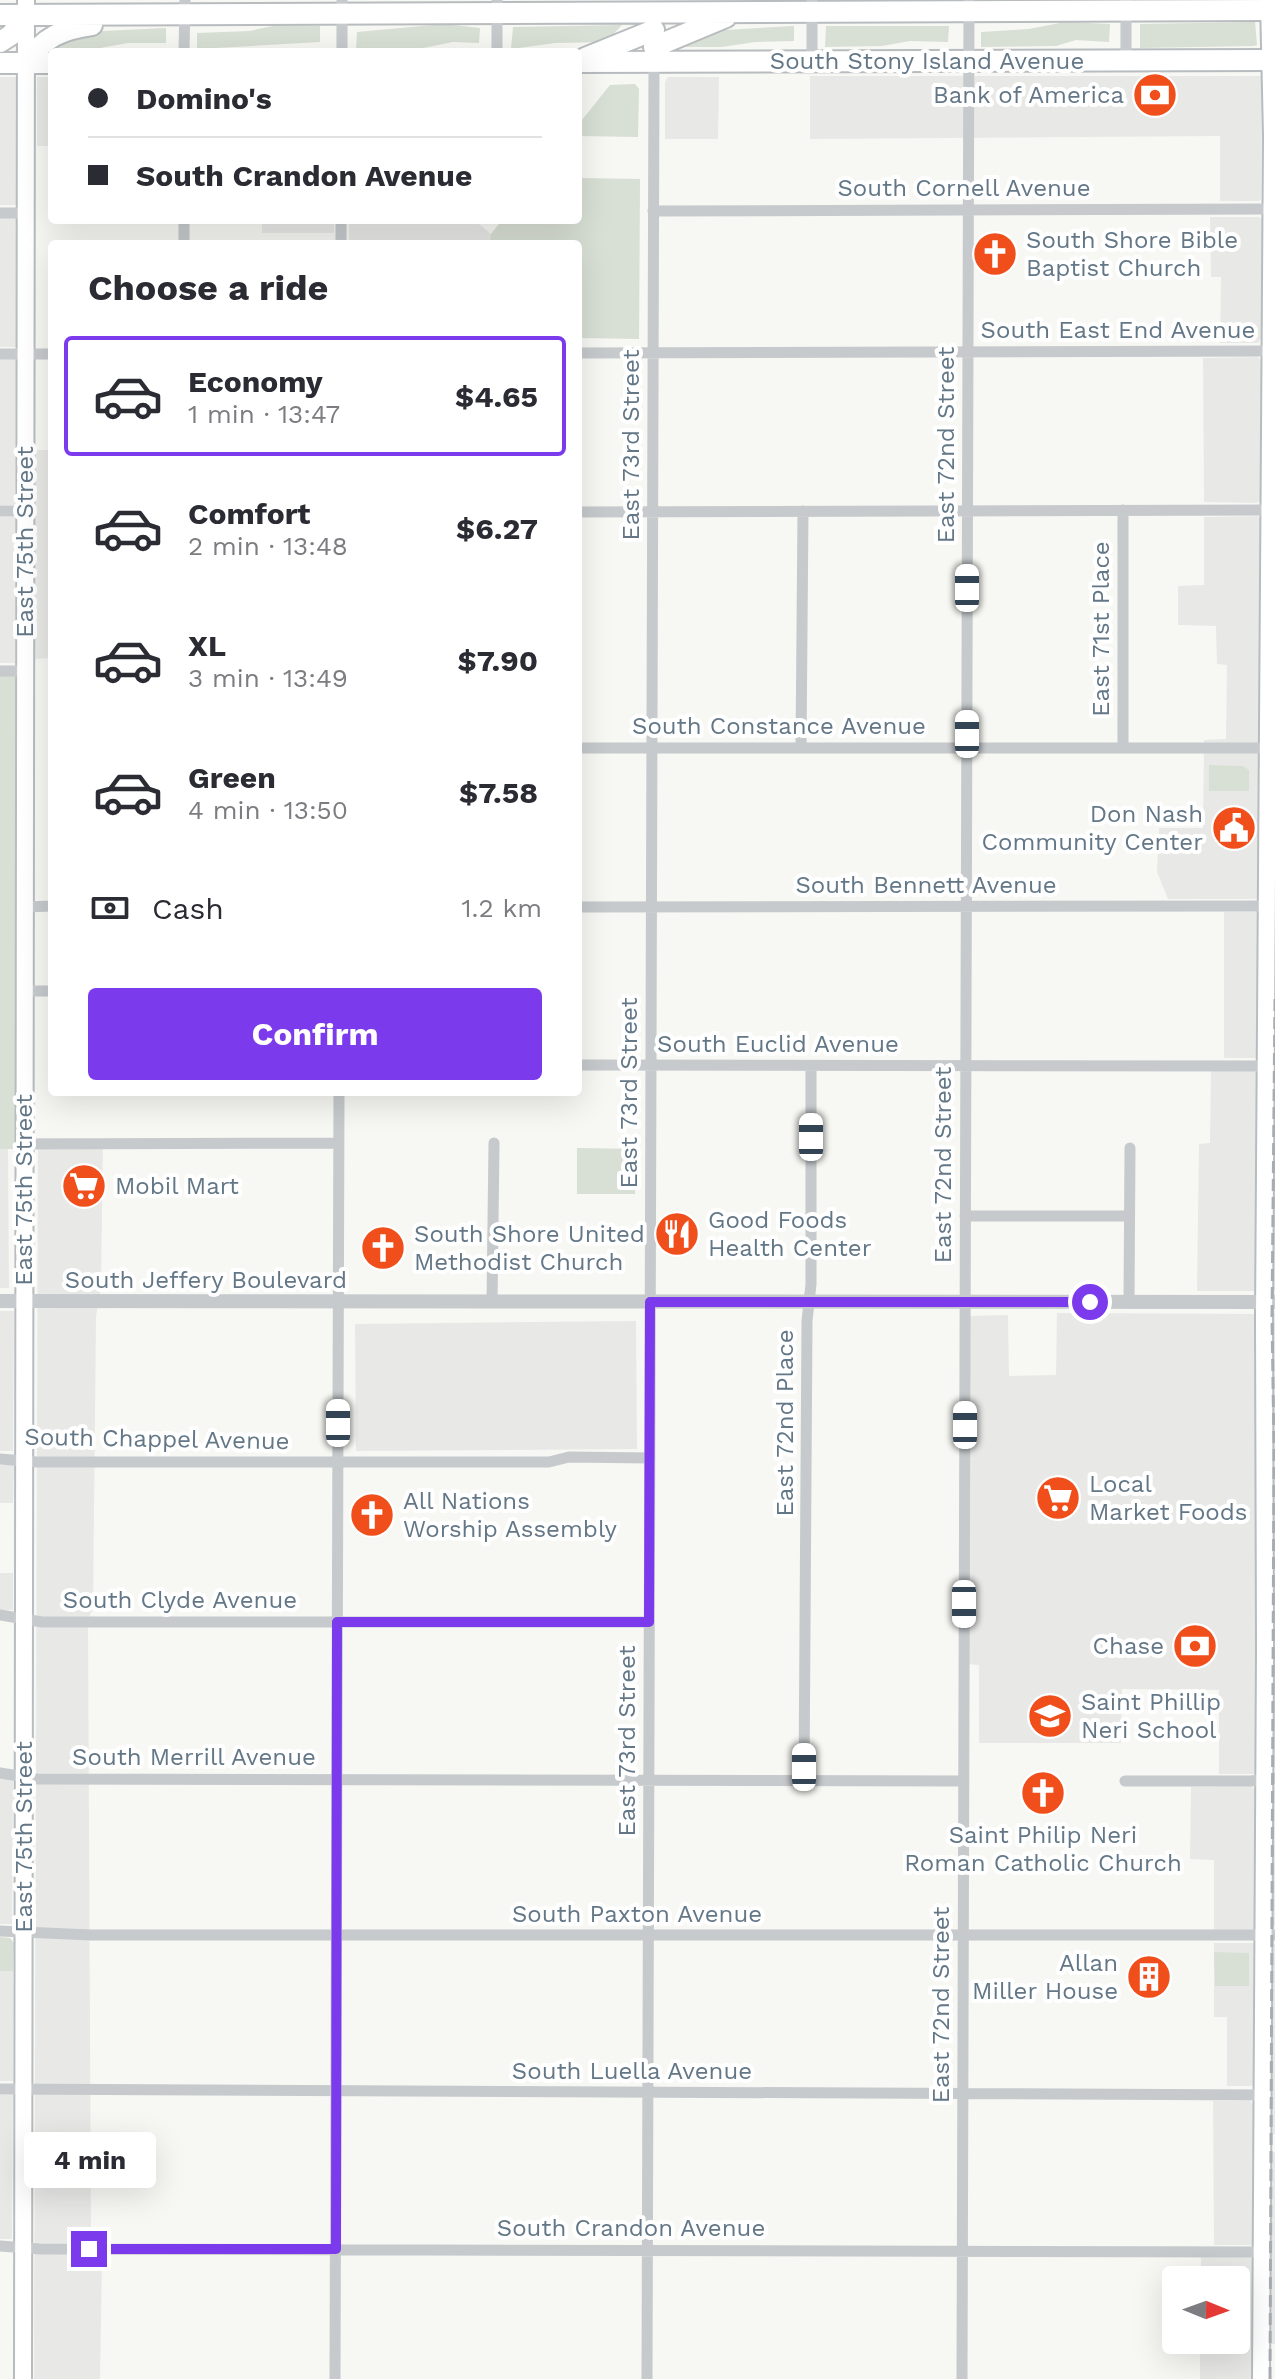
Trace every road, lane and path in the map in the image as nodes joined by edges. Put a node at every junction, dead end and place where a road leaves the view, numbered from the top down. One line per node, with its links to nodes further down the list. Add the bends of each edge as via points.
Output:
1 (1126, 5): 5 (highway, South Stony Island Avenue); 6 (highway, South Stony Island Avenue); 22 (street)
2 (342, 6): 3 (highway, South Stony Island Avenue); 7 (highway, South Stony Island Avenue); 15 (street)
3 (497, 6): 12 (highway, South Stony Island Avenue); 16 (street)
4 (812, 6): 5 (highway, South Stony Island Avenue); 9 (highway, South Stony Island Avenue); 20 (street)
5 (969, 6): 21 (street, East 72nd Street)
6 (1271, 6): 19 (main road)
7 (184, 7): 11 (highway, South Stony Island Avenue); 14 (street)
8 (26, 8): 10 (highway, South Stony Island Avenue); 11 (highway, South Stony Island Avenue); 13 (highway, via 11,35); 24 (main road, East 75th Street)
9 (737, 12): 12 (highway, South Stony Island Avenue); 12 (highway)
10 (0, 15)
11 (117, 15): 24 (highway, via 100,25 70,28 44,42)
12 (654, 30): 17 (highway); 18 (highway, South Stony Island Avenue); 20 (highway, South Stony Island Avenue); 28 (street, East 73rd Street)
13 (0, 42)
14 (184, 48)
15 (342, 48)
16 (497, 48)
17 (582, 59)
18 (582, 59)
19 (1272, 60): 22 (highway, South Stony Island Avenue); 26 (main road)
20 (812, 61): 21 (highway, South Stony Island Avenue)
21 (969, 61): 22 (highway, South Stony Island Avenue); 27 (street, East 72nd Street)
22 (1126, 61)
23 (0, 63): 24 (highway)
24 (26, 63): 25 (highway); 30 (main road, East 75th Street)
25 (48, 63)
26 (1273, 209): 27 (street, South Cornell Avenue); 31 (main road)
27 (968, 210): 28 (street, South Cornell Avenue); 34 (street, East 72nd Street)
28 (653, 211): 33 (street, East 73rd Street)
29 (0, 213): 30 (street)
30 (26, 213): 36 (main road, East 75th Street)
31 (1273, 351): 34 (street, South East End Avenue); 39 (main road)
32 (582, 353): 33 (street, South East End Avenue)
33 (653, 353): 34 (street, South East End Avenue); 45 (street, East 73rd Street)
34 (968, 353): 43 (street, East 72nd Street)
35 (0, 354): 36 (street)
36 (25, 354): 37 (street); 41 (main road, East 75th Street)
37 (48, 354)
38 (1123, 510): 39 (street); 43 (street); 53 (street, East 71st Place)
39 (1272, 510): 46 (main road)
40 (0, 511): 41 (street)
41 (25, 511): 48 (main road, East 75th Street)
42 (803, 511): 43 (street); 45 (street); 51 (street)
43 (967, 511): 52 (street, East 72nd Street)
44 (582, 512): 45 (street)
45 (653, 512): 50 (street, East 73rd Street)
46 (1272, 667): 54 (main road)
47 (0, 671): 48 (street)
48 (25, 671): 57 (main road, East 75th Street)
49 (582, 748): 50 (street, South Constance Avenue)
50 (652, 748): 51 (street, South Constance Avenue); 59 (street, East 73rd Street)
51 (801, 748): 52 (street, South Constance Avenue)
52 (967, 748): 53 (street, South Constance Avenue); 60 (street, East 72nd Street)
53 (1123, 748): 54 (street, South Constance Avenue)
54 (1268, 748): 56 (main road)
55 (48, 906): 57 (street)
56 (1270, 906): 60 (street, South Bennett Avenue); 67 (main road)
57 (24, 907): 61 (main road, East 75th Street)
58 (582, 907): 59 (street, South Bennett Avenue)
59 (651, 907): 60 (street, South Bennett Avenue); 65 (street, East 73rd Street)
60 (966, 907): 64 (street, East 72nd Street)
61 (24, 991): 62 (street); 71 (main road, East 75th Street)
62 (48, 991)
63 (582, 1065): 65 (street, South Euclid Avenue)
64 (966, 1065): 66 (street, South Euclid Avenue); 67 (street, South Euclid Avenue); 73 (street, East 72nd Street)
65 (651, 1066): 66 (street, South Euclid Avenue); 79 (street, East 73rd Street)
66 (811, 1066): 80 (street, East 72nd Place)
67 (1265, 1066): 83 (main road)
68 (339, 1096): 69 (street)
69 (339, 1143): 71 (street); 77 (street)
70 (494, 1143): 78 (street)
71 (23, 1144): 76 (main road, East 75th Street)
72 (1130, 1148): 74 (street)
73 (965, 1216): 74 (street); 81 (street, East 72nd Street)
74 (1129, 1216): 82 (street)
75 (0, 1301): 76 (street, South Jeffery Boulevard)
76 (24, 1301): 77 (street, South Jeffery Boulevard); 86 (main road, East 75th Street)
77 (338, 1302): 78 (street, South Jeffery Boulevard); 88 (street)
78 (492, 1302): 79 (street, South Jeffery Boulevard)
79 (650, 1302): 80 (street, South Jeffery Boulevard); 84 (street, East 73rd Street)
80 (809, 1302): 81 (street, South Jeffery Boulevard); 99 (street, East 72nd Place)
81 (965, 1302): 82 (street, South Jeffery Boulevard); 100 (street, East 72nd Street)
82 (1129, 1302): 83 (street, South Jeffery Boulevard)
83 (1269, 1302): 87 (main road)
84 (650, 1458): 88 (street, South Chappel Avenue); 93 (street, East 73rd Street)
85 (0, 1459): 86 (street, South Chappel Avenue)
86 (24, 1460): 88 (street, South Chappel Avenue); 91 (main road, East 75th Street)
87 (1270, 1460): 90 (main road)
88 (338, 1462): 92 (street)
89 (0, 1615): 91 (street, South Clyde Avenue)
90 (1270, 1615): 96 (main road)
91 (24, 1618): 92 (street, South Clyde Avenue); 95 (main road, East 75th Street)
92 (337, 1622): 93 (street, South Clyde Avenue); 97 (street)
93 (649, 1622): 98 (street, East 73rd Street)
94 (0, 1773): 95 (street, South Merrill Avenue)
95 (24, 1776): 97 (street, South Merrill Avenue); 103 (main road, East 75th Street)
96 (1269, 1779): 101 (street); 107 (main road)
97 (337, 1780): 98 (street, South Merrill Avenue); 104 (street)
98 (649, 1780): 99 (street, South Merrill Avenue); 105 (street, East 73rd Street)
99 (804, 1781): 100 (street, South Merrill Avenue)
100 (964, 1781): 106 (street, East 72nd Street)
101 (1125, 1781)
102 (0, 1931): 103 (street, South Paxton Avenue)
103 (23, 1931): 104 (street, South Paxton Avenue); 109 (main road, East 75th Street)
104 (336, 1935): 105 (street, South Paxton Avenue); 110 (street)
105 (648, 1936): 106 (street, South Paxton Avenue); 111 (street, East 73rd Street)
106 (963, 1936): 107 (street, South Paxton Avenue); 112 (street, East 72nd Street)
107 (1269, 1936): 113 (main road)
108 (0, 2089): 109 (street, South Luella Avenue)
109 (23, 2089): 110 (street, South Luella Avenue); 116 (main road, East 75th Street)
110 (336, 2092): 111 (street, South Luella Avenue); 117 (street)
111 (648, 2093): 112 (street, South Luella Avenue); 118 (street, East 73rd Street)
112 (963, 2094): 113 (street, South Luella Avenue); 119 (street, East 72nd Street)
113 (1263, 2095): 114 (main road)
114 (1268, 2145): 120 (main road)
115 (0, 2246): 116 (street, South Crandon Avenue)
116 (23, 2246): 117 (street, South Crandon Avenue); 122 (main road, East 75th Street)
117 (336, 2249): 118 (street, South Crandon Avenue); 123 (street)
118 (647, 2250): 119 (street, South Crandon Avenue); 124 (street, East 73rd Street)
119 (962, 2251): 120 (street, South Crandon Avenue); 125 (street, East 72nd Street)
120 (1263, 2252): 121 (main road)
121 (1268, 2354): 126 (main road)
122 (23, 2379)
123 (335, 2379)
124 (647, 2379)
125 (962, 2379)
126 (1261, 2379)

